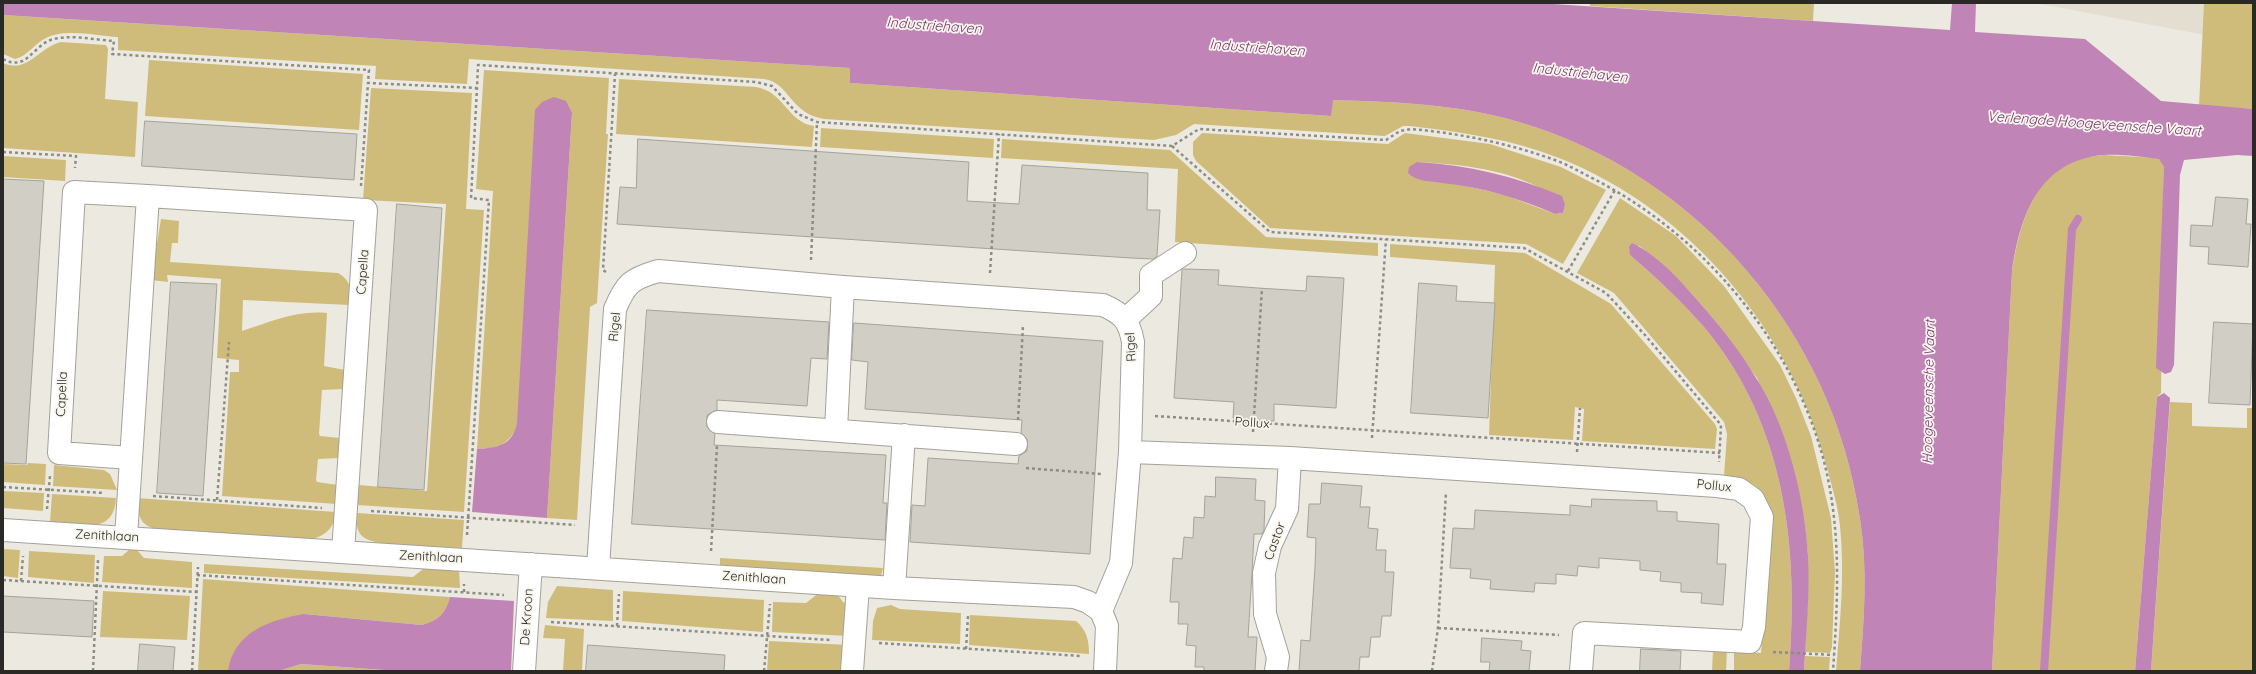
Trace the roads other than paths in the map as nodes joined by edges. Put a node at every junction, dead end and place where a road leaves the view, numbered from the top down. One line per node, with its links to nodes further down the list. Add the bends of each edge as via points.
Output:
1 (148, 196): 10 (street); 10 (street, Capella, via 74,192 59,454); 14 (street, Capella, via 366,210)
2 (1185, 253): 4 (street, via 1151,275 1151,296)
3 (843, 287): 4 (street, Rigel, via 1103,306 1119,312); 6 (street); 16 (street, Rigel, via 658,271 640,277 624,289 615,309)
4 (1125, 320): 9 (street, Rigel, via 1130,326 1133,342)
5 (718, 422): 6 (street)
6 (836, 430): 7 (street)
7 (904, 435): 8 (street); 18 (street)
8 (1016, 444)
9 (1130, 452): 11 (street, Pollux); 19 (street, Rigel, via 1121,563)
10 (131, 458): 13 (street)
11 (1290, 458): 23 (street, Castor, via 1287,508 1270,546 1264,573 1265,614 1278,656); 24 (street, Pollux, via 1717,486 1739,489 1753,499 1762,517 1754,627 1750,642 1584,633)
12 (3, 530): 13 (street, Zenithlaan)
13 (126, 537): 14 (street, Zenithlaan)
14 (343, 552): 15 (street, Zenithlaan)
15 (531, 564): 16 (street, Zenithlaan); 21 (street, De Kroon)
16 (598, 568): 17 (street, Zenithlaan)
17 (858, 586): 18 (street, Zenithlaan); 22 (street)
18 (894, 588): 19 (street, Zenithlaan, via 1074,597 1088,602)
19 (1101, 611): 20 (street, via 1107,626)
20 (1105, 664)
21 (524, 671)
22 (852, 671)
23 (1276, 671)
24 (1581, 671)

